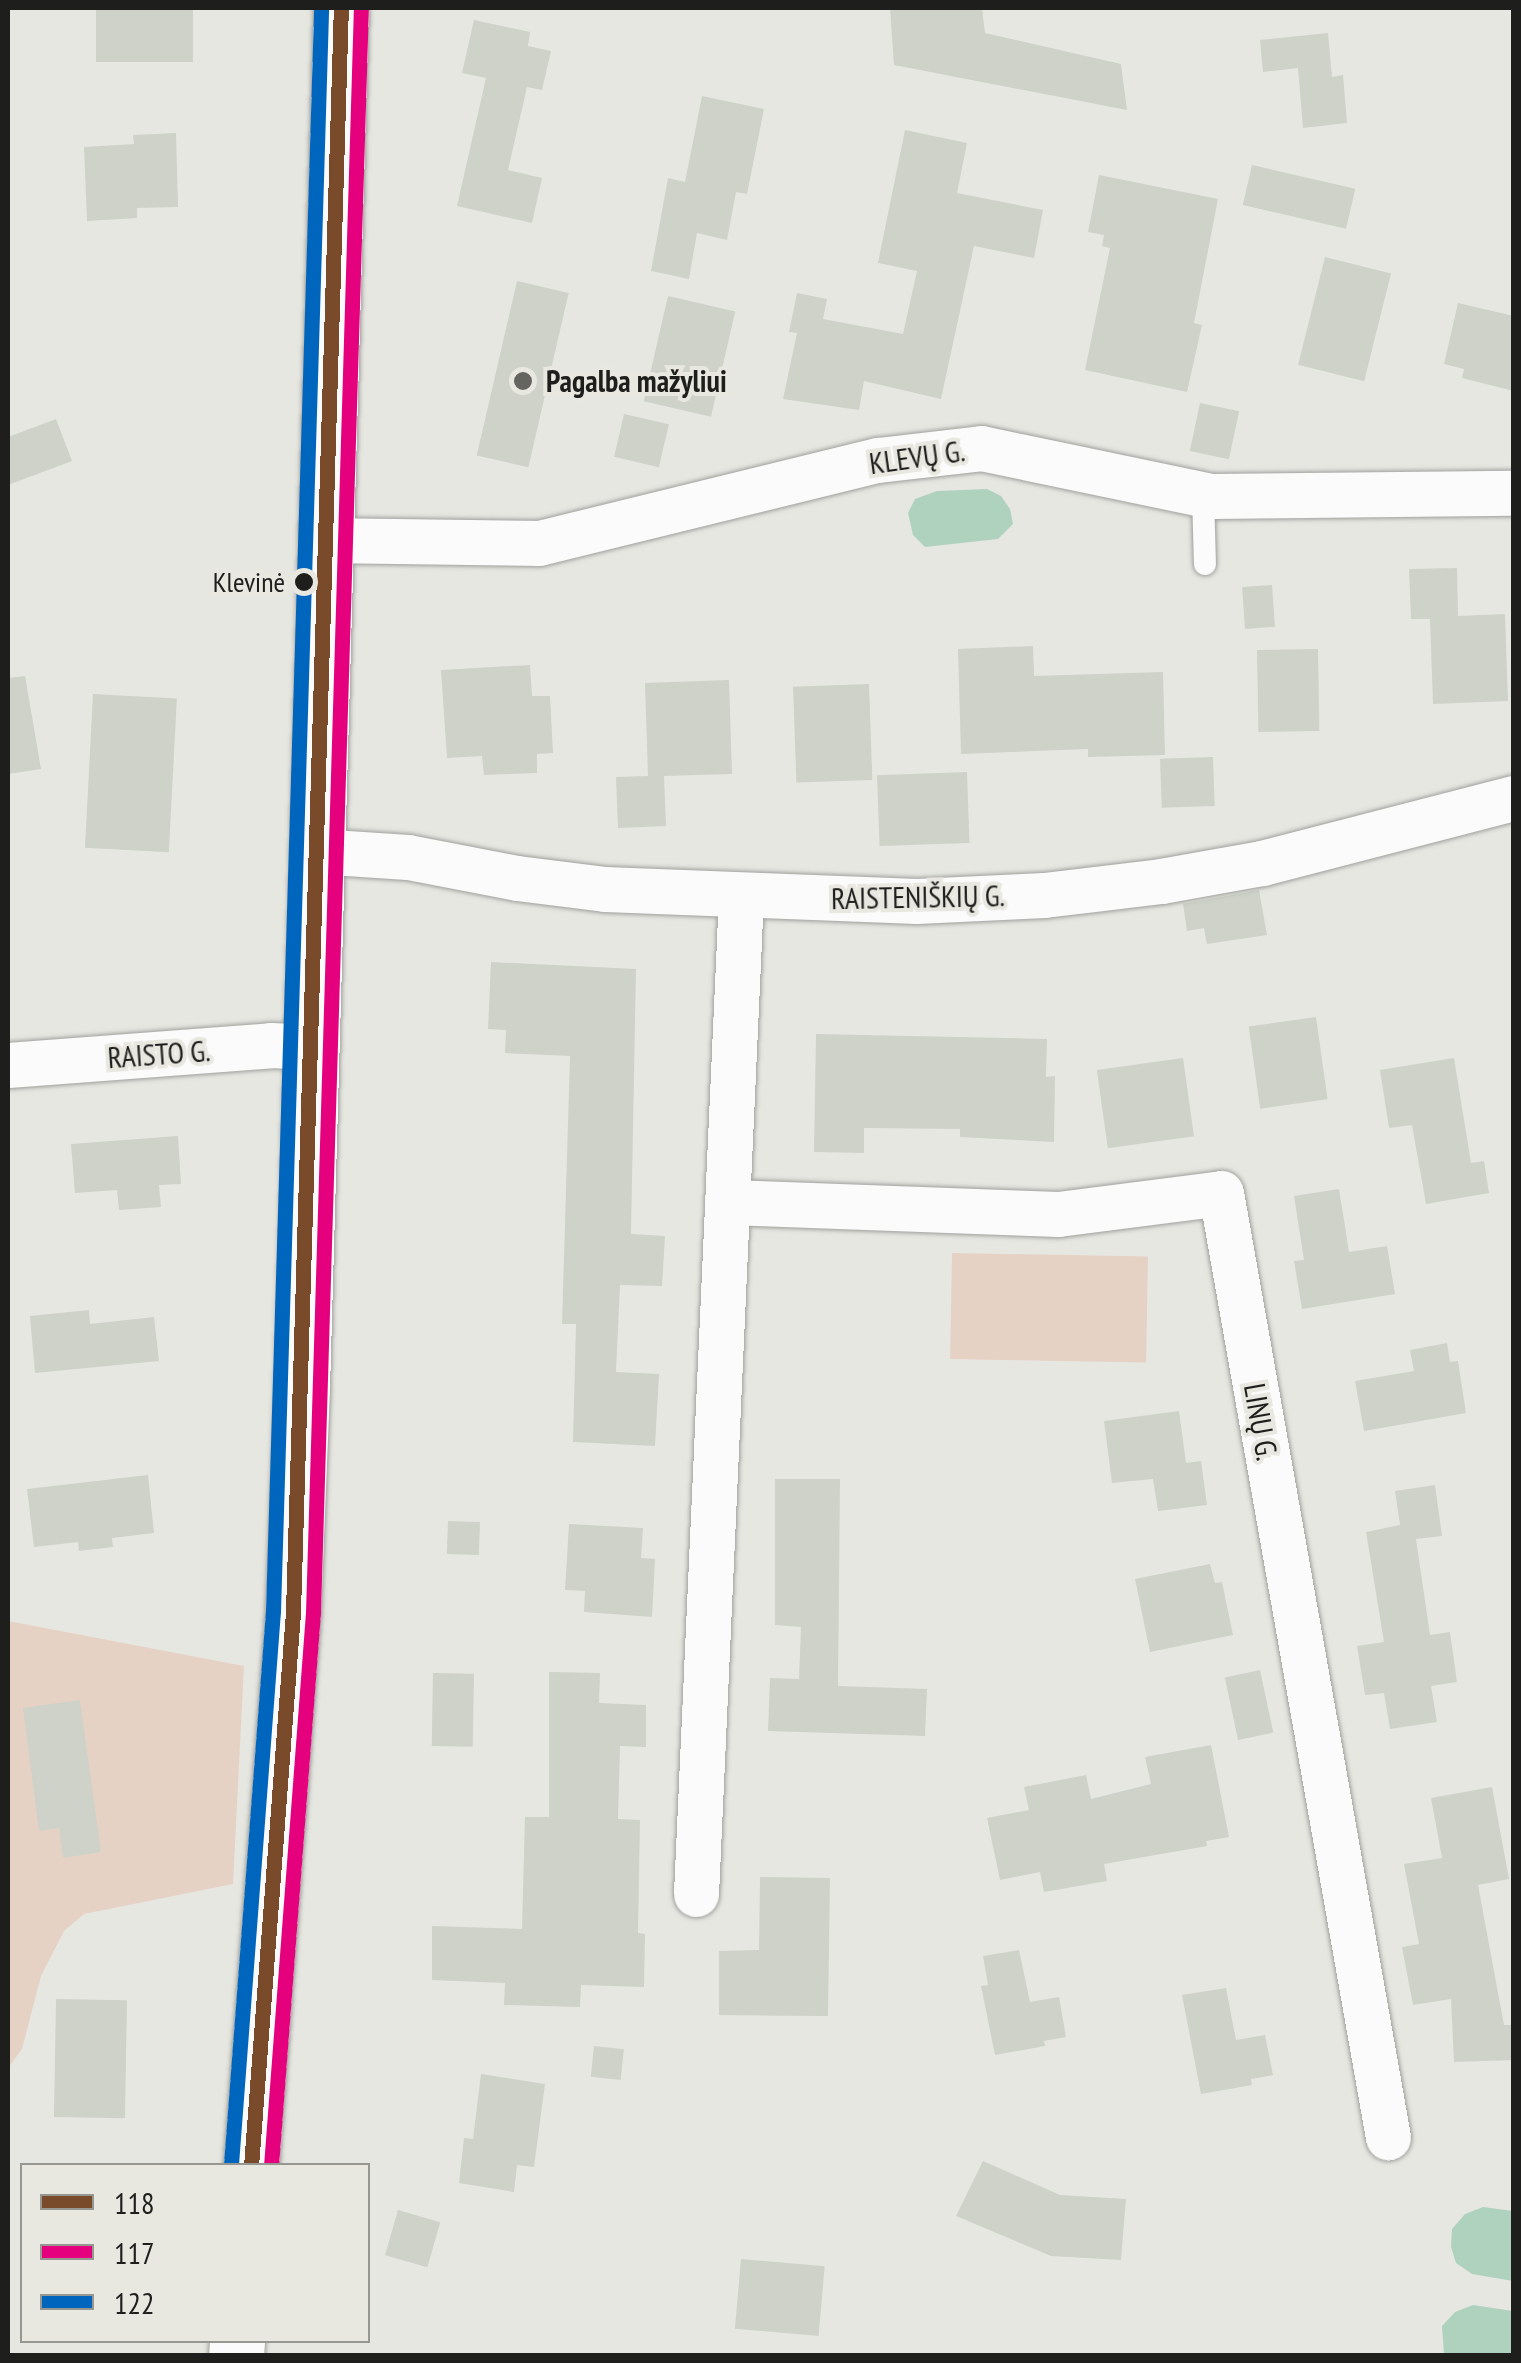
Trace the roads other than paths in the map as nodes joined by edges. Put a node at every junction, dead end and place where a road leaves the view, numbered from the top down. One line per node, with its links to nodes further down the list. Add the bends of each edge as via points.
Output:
1 (342, 8): 4 (main road)
2 (1514, 493): 3 (street, KLEVŲ G.)
3 (1203, 494): 4 (street, KLEVŲ G., via 981,448 878,460 538,543); 5 (lane)
4 (324, 540): 7 (main road)
5 (1205, 564)
6 (1514, 798): 8 (street, RAISTENIŠKIŲ G., via 1262,863 1142,883 917,901)
7 (316, 851): 8 (street, RAISTENIŠKIŲ G., via 408,857 606,889); 9 (main road)
8 (741, 896): 11 (street)
9 (311, 1047): 10 (street, RAISTO G.); 14 (main road, via 294,1593)
10 (8, 1064)
11 (729, 1202): 12 (street); 13 (street, LINŲ G., via 1058,1214 1220,1194)
12 (696, 1894)
13 (1388, 2137)
14 (251, 2163)

